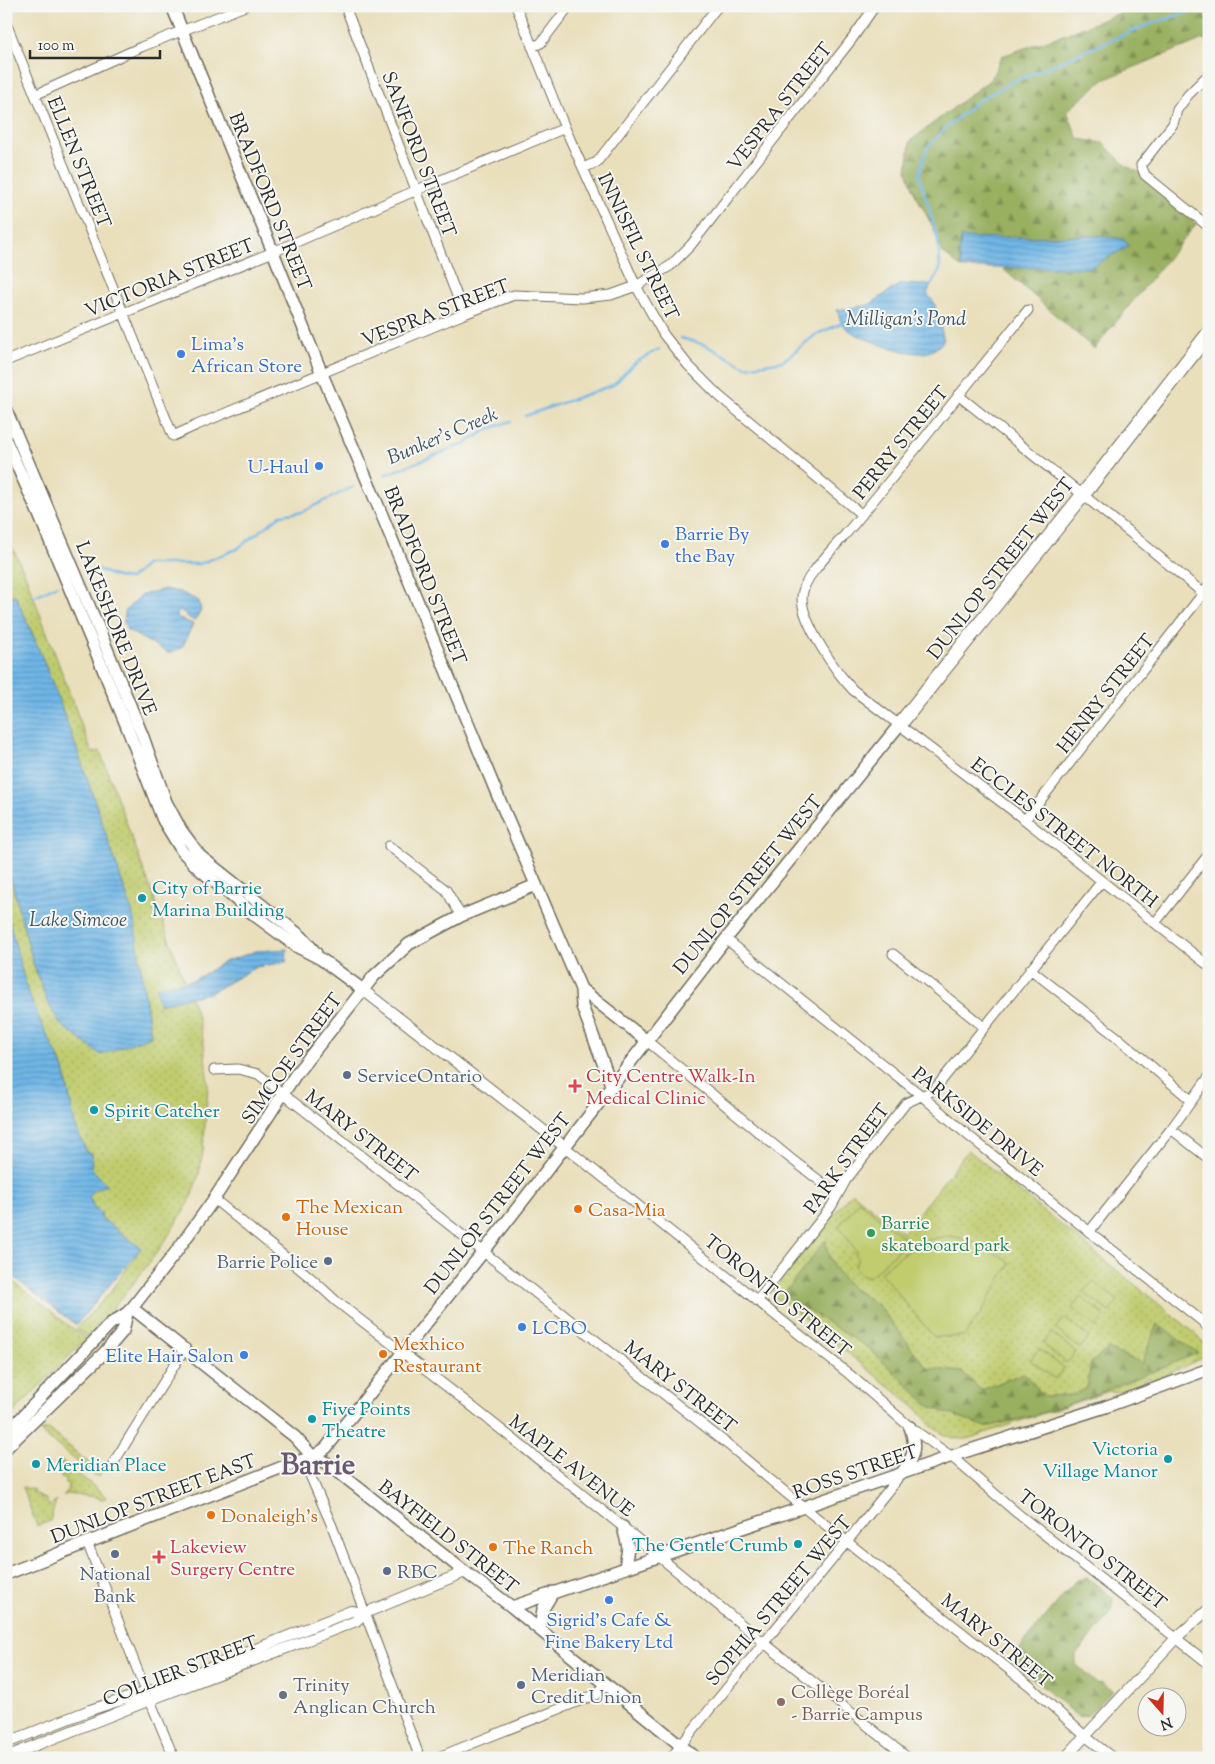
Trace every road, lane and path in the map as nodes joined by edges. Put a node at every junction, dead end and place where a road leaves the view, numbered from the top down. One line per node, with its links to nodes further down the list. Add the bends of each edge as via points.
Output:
1 (172, 6): 9 (main road, BRADFORD STREET)
2 (245, 6): 9 (street)
3 (345, 6): 15 (street, SANFORD STREET)
4 (516, 6): 10 (street, INNISFIL STREET)
5 (569, 6): 10 (street, via 541,43)
6 (718, 6): 14 (street, via 597,162)
7 (875, 6): 18 (street, VESPRA STREET, via 691,245 670,266)
8 (6, 23): 12 (street, ELLEN STREET)
9 (182, 31): 12 (street); 17 (main road, BRADFORD STREET)
10 (532, 47): 13 (street, INNISFIL STREET)
11 (1209, 74): 16 (street, via 1188,95 1172,124 1141,165 1145,175)
12 (35, 95): 20 (street, ELLEN STREET)
13 (565, 128): 14 (street, INNISFIL STREET); 15 (street, VICTORIA STREET)
14 (583, 168): 18 (street, INNISFIL STREET)
15 (416, 190): 17 (street, VICTORIA STREET); 21 (street, SANFORD STREET)
16 (1209, 227)
17 (273, 252): 20 (street, VICTORIA STREET); 24 (main road, BRADFORD STREET)
18 (636, 286): 21 (street, VESPRA STREET, via 610,295 582,298 514,295); 29 (street, INNISFIL STREET, via 664,334 688,365 718,395)
19 (1028, 310): 25 (street, PERRY STREET)
20 (124, 312): 23 (street, VICTORIA STREET); 24 (street, VESPRA STREET, via 174,436)
21 (464, 314): 24 (street, VESPRA STREET)
22 (1209, 333): 28 (main road, DUNLOP STREET WEST)
23 (6, 361)
24 (322, 374): 38 (main road, BRADFORD STREET)
25 (958, 395): 28 (street); 29 (street, PERRY STREET)
26 (6, 410): 36 (main road, LAKESHORE DRIVE, via 97,624 166,802)
27 (6, 442): 36 (main road, via 48,536 163,820)
28 (1082, 496): 30 (street); 32 (main road, DUNLOP STREET WEST)
29 (862, 515): 31 (street, PERRY STREET, via 813,572)
30 (1207, 593): 33 (street, HENRY STREET)
31 (802, 598): 32 (street, ECCLES STREET NORTH, via 810,625 844,680 865,700)
32 (900, 724): 33 (street, ECCLES STREET NORTH); 41 (main road, DUNLOP STREET WEST)
33 (1025, 820): 37 (street, ECCLES STREET NORTH)
34 (389, 846): 39 (street, via 446,890)
35 (1209, 854): 40 (street)
36 (195, 858): 46 (main road, TORONTO STREET, via 302,937 321,959)
37 (1102, 881): 40 (street, ECCLES STREET NORTH); 44 (street, PARK STREET)
38 (536, 885): 39 (main road, SIMCOE STREET); 45 (main road, BRADFORD STREET)
39 (461, 916): 46 (main road, SIMCOE STREET, via 409,944 374,976)
40 (1155, 923): 43 (street, ECCLES STREET NORTH)
41 (726, 939): 48 (main road, DUNLOP STREET WEST); 53 (street, PARKSIDE DRIVE)
42 (893, 954): 47 (street)
43 (1209, 966)
44 (1030, 969): 47 (street, PARK STREET); 54 (street)
45 (581, 989): 48 (main road); 51 (main road, via 582,1006)
46 (364, 990): 52 (main road, SIMCOE STREET); 56 (street, TORONTO STREET)
47 (984, 1026): 53 (street, PARK STREET, via 934,1090)
48 (647, 1040): 51 (main road, DUNLOP STREET WEST); 58 (street)
49 (214, 1070): 52 (street, MARY STREET, via 238,1069 258,1074)
50 (1209, 1077): 54 (street)
51 (612, 1087): 56 (main road, DUNLOP STREET WEST)
52 (283, 1094): 59 (main road, SIMCOE STREET); 61 (street, MARY STREET)
53 (922, 1096): 58 (street, PARK STREET, via 906,1104); 60 (street, PARKSIDE DRIVE)
54 (1191, 1100): 55 (street)
55 (1171, 1129): 57 (street); 60 (street)
56 (565, 1147): 61 (main road, DUNLOP STREET WEST); 62 (street, TORONTO STREET)
57 (1209, 1159)
58 (837, 1194): 62 (street, PARK STREET, via 831,1207)
59 (214, 1200): 63 (main road, SIMCOE STREET); 66 (street, MAPLE AVENUE)
60 (1089, 1232): 64 (street, PARKSIDE DRIVE)
61 (484, 1251): 66 (main road, DUNLOP STREET WEST); 75 (street, MARY STREET)
62 (757, 1301): 68 (street, TORONTO STREET)
63 (129, 1310): 65 (main road, BAYFIELD STREET); 69 (main road, SIMCOE STREET, via 105,1329); 70 (main road, SIMCOE STREET, via 122,1331 105,1352)
64 (1209, 1329)
65 (185, 1348): 72 (main road, BAYFIELD STREET, via 295,1437); 73 (street)
66 (401, 1352): 72 (main road, DUNLOP STREET WEST, via 326,1448); 76 (street, MAPLE AVENUE)
67 (1209, 1370): 71 (main road, ROSS STREET)
68 (910, 1427): 71 (street, TORONTO STREET); 74 (main road, via 914,1453)
69 (6, 1434)
70 (6, 1448)
71 (952, 1457): 74 (main road, ROSS STREET); 88 (street, TORONTO STREET, via 1017,1513)
72 (313, 1458): 77 (main road, DUNLOP STREET EAST); 81 (main road, BAYFIELD STREET, via 327,1463); 86 (street, via 309,1473)
73 (114, 1462)
74 (901, 1474): 75 (main road, ROSS STREET); 78 (street, SOPHIA STREET WEST)
75 (803, 1508): 78 (street, MARY STREET); 79 (main road, ROSS STREET)
76 (623, 1527): 79 (street, MAPLE AVENUE); 80 (main road, via 628,1547)
77 (87, 1542): 82 (main road, DUNLOP STREET EAST); 92 (street)
78 (848, 1542): 89 (street, SOPHIA STREET WEST); 93 (street, MARY STREET, via 1030,1686)
79 (660, 1556): 80 (main road, ROSS STREET); 89 (street, MAPLE AVENUE)
80 (625, 1568): 83 (main road, ROSS STREET)
81 (464, 1572): 84 (main road, BAYFIELD STREET); 86 (street, COLLIER STREET)
82 (6, 1574)
83 (553, 1592): 84 (main road, ROSS STREET); 87 (main road, via 543,1609)
84 (512, 1606): 87 (main road, BAYFIELD STREET)
85 (1209, 1609): 88 (street)
86 (365, 1613): 92 (street, COLLIER STREET, via 356,1621); 98 (street)
87 (540, 1630): 91 (main road, BAYFIELD STREET)
88 (1176, 1637): 90 (street, TORONTO STREET); 93 (street)
89 (763, 1642): 95 (street, SOPHIA STREET WEST); 102 (street, MAPLE AVENUE)
90 (1209, 1664)
91 (606, 1684): 95 (main road, BAYFIELD STREET); 99 (street, via 597,1694)
92 (148, 1696): 94 (street, COLLIER STREET, via 90,1710); 96 (street, COLLIER STREET); 97 (street)
93 (1085, 1736): 103 (street); 104 (street, MARY STREET)
94 (6, 1743)
95 (680, 1746): 100 (street, SOPHIA STREET WEST); 101 (main road, BAYFIELD STREET)
96 (6, 1757)
97 (174, 1758)
98 (420, 1758)
99 (436, 1758)
100 (671, 1758)
101 (696, 1758)
102 (908, 1758)
103 (1065, 1758)
104 (1113, 1758)

